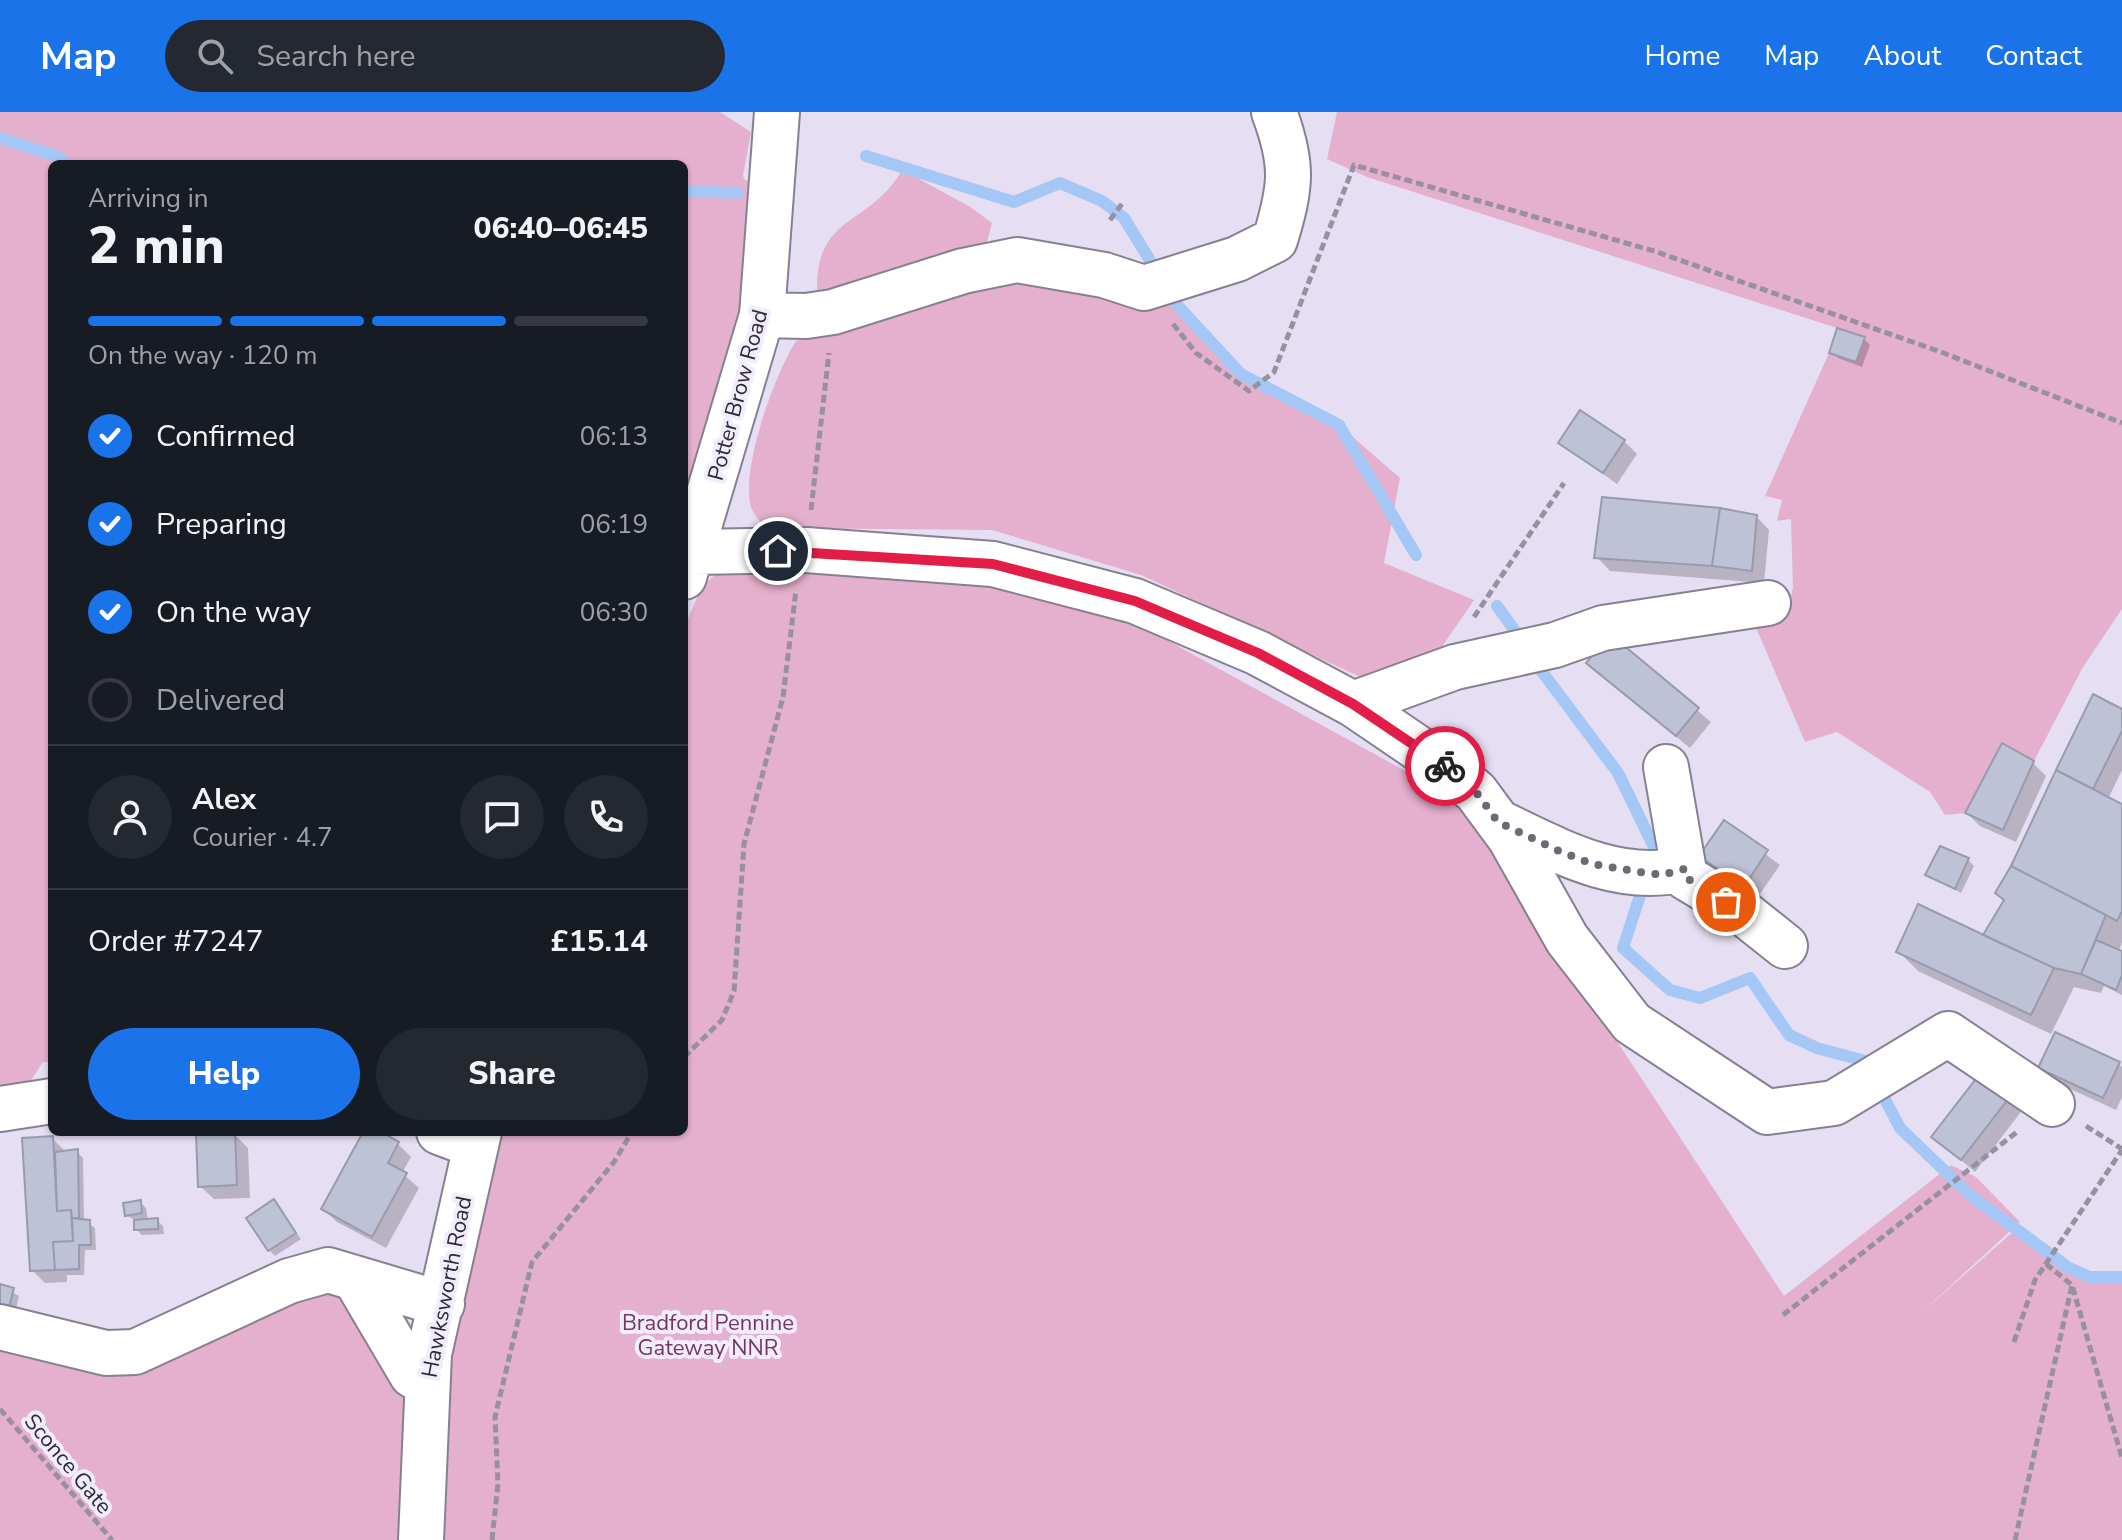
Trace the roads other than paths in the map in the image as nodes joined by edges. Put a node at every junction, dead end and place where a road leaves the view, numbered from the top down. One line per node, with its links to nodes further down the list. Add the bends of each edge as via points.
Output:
1 (777, 112): 3 (street, Potter Brow Road)
2 (1274, 112): 3 (street, via 1291,172 1275,240 1237,259 1164,282 1017,260 963,271 833,312)
3 (762, 315): 4 (street, Potter Brow Road)
4 (689, 565): 6 (street, via 806,550 993,564 1135,601 1258,653)
5 (1768, 603): 6 (street, via 1620,624 1455,667)
6 (1353, 704): 8 (street, via 1450,770 1476,792)
7 (1666, 767): 9 (street)
8 (1498, 822): 9 (street, via 1559,851 1617,869); 12 (street, via 1567,939 1632,1023 1767,1112 1834,1103 1948,1034)
9 (1673, 872): 10 (street, via 1741,911)
10 (1785, 946)
11 (48, 1102): 13 (street)
12 (2052, 1104)
13 (0, 1109)
14 (464, 1137): 16 (street, Hawksworth Road)
15 (356, 1280): 16 (street); 17 (street, via 328,1270 289,1281 135,1352 106,1353); 18 (street, via 412,1375)
16 (442, 1304): 18 (street, Hawksworth Road)
17 (0, 1327)
18 (427, 1383): 19 (street, Hawksworth Road)
19 (421, 1540)

